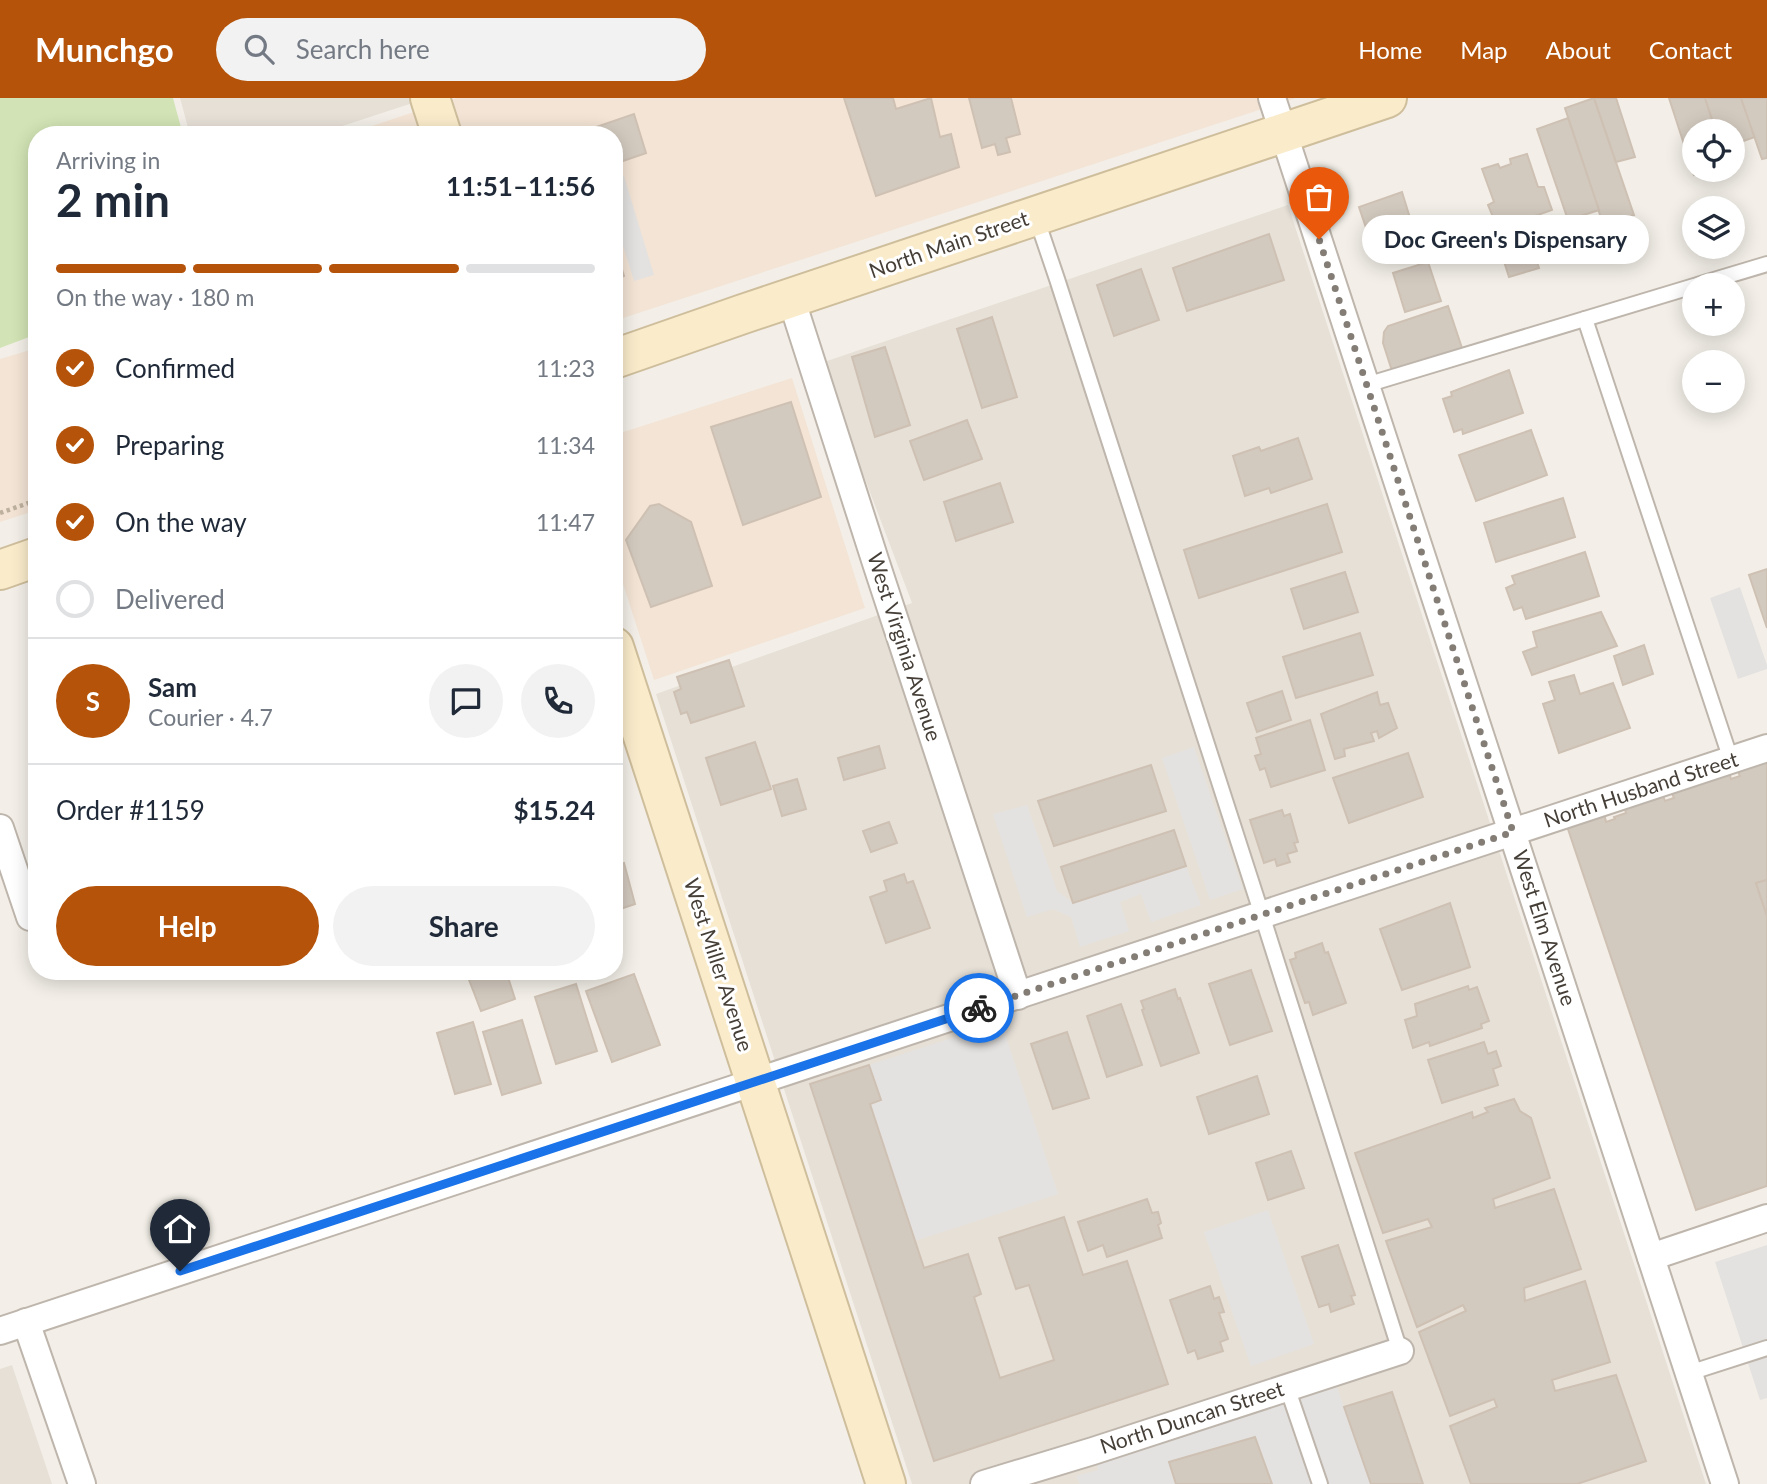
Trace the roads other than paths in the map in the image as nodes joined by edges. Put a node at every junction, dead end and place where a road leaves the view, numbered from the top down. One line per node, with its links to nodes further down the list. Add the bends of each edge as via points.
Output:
1 (430, 98): 4 (street)
2 (1387, 98): 3 (street, North Main Street)
3 (1278, 115): 5 (street, North Main Street); 12 (street, West Elm Avenue)
4 (439, 126)
5 (1035, 215): 9 (street, North Main Street); 22 (lane)
6 (1767, 264): 7 (lane)
7 (1738, 273)
8 (1682, 290): 10 (lane)
9 (791, 298): 11 (street, North Main Street); 23 (street, West Virginia Avenue)
10 (1585, 319): 12 (lane); 18 (lane)
11 (623, 356)
12 (1366, 385): 20 (street, West Elm Avenue)
13 (28, 560): 14 (street)
14 (0, 569)
15 (623, 702): 16 (street, West Miller Avenue)
16 (626, 721): 24 (street, West Miller Avenue)
17 (1767, 748): 18 (street, North Husband Street)
18 (1731, 760): 20 (street, North Husband Street)
19 (0, 828): 21 (street)
20 (1513, 832): 22 (street, North Husband Street); 26 (street, West Elm Avenue)
21 (28, 900)
22 (1262, 915): 23 (street, North Husband Street); 30 (lane)
23 (1018, 996): 24 (street, North Husband Street)
24 (756, 1082): 27 (street, North Husband Street); 34 (street, West Miller Avenue)
25 (1767, 1218): 26 (street)
26 (1651, 1256): 31 (street, West Elm Avenue)
27 (26, 1322): 28 (street, North Husband Street); 33 (street)
28 (0, 1331)
29 (1767, 1348): 31 (lane)
30 (1400, 1351): 32 (street, North Duncan Street)
31 (1689, 1373): 37 (street, West Elm Avenue)
32 (1287, 1387): 35 (street, North Duncan Street); 36 (lane)
33 (82, 1484)
34 (886, 1484)
35 (984, 1484)
36 (1320, 1484)
37 (1725, 1484)

